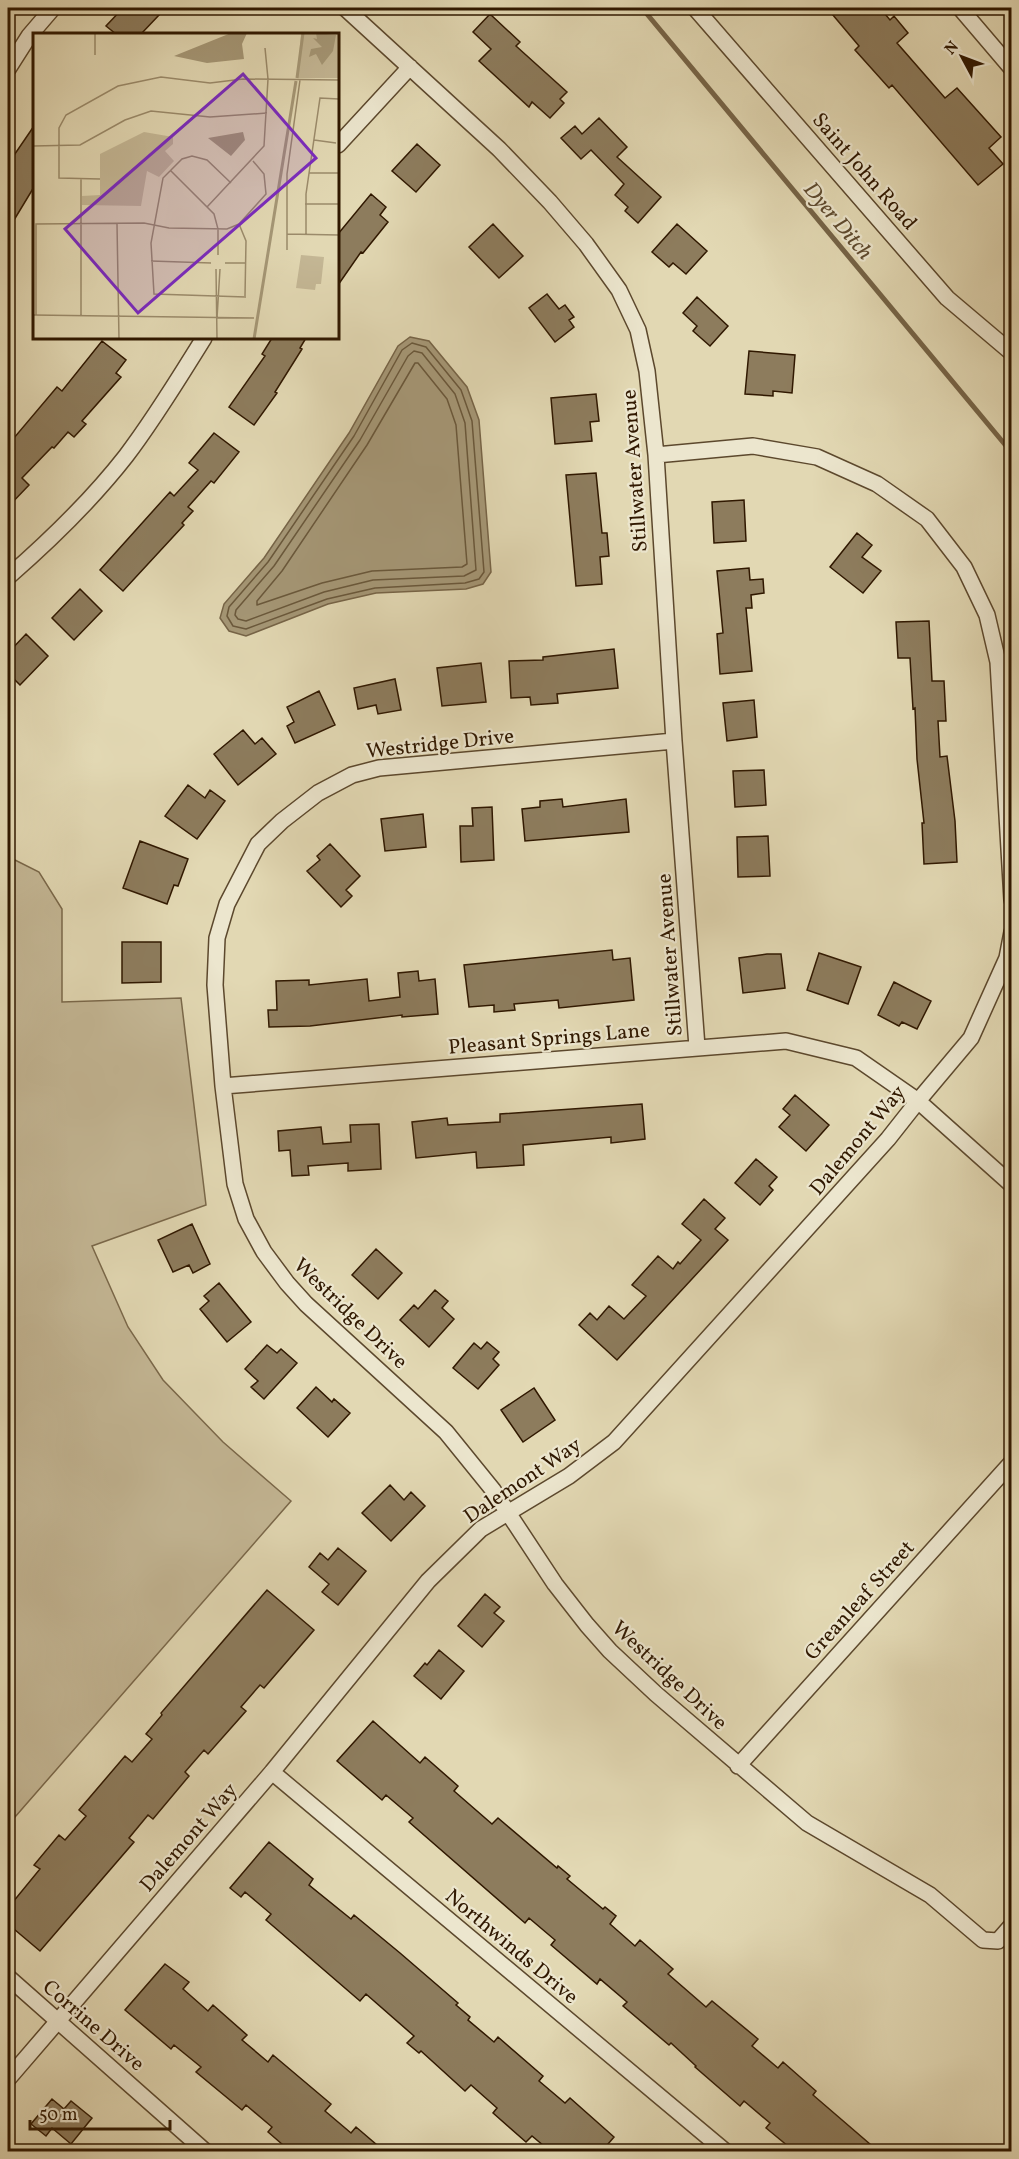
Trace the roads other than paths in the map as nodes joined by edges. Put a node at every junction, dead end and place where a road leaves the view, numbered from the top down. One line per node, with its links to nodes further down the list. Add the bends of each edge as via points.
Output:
1 (53, 8): 6 (street)
2 (345, 8): 5 (street, Stillwater Avenue)
3 (695, 8): 10 (street, Saint John Road, via 947,298)
4 (960, 8): 7 (street)
5 (410, 67): 8 (street); 11 (street, Stillwater Avenue, via 543,195 619,290 638,330 647,371)
6 (8, 69)
7 (1011, 69)
8 (339, 144)
9 (203, 339): 12 (street, via 124,458)
10 (1011, 353)
11 (656, 454): 13 (street, Stillwater Avenue); 14 (street, via 753,446 817,457 877,484 927,519 964,567 987,615 998,662)
12 (8, 577)
13 (674, 741): 16 (street, Stillwater Avenue); 17 (street, Westridge Drive, via 379,768 352,775 318,793 258,844 227,904 218,938 215,985)
14 (1011, 900)
15 (1011, 932): 18 (street, Dalemont Way, via 1006,958 971,1038)
16 (697, 1047): 17 (street, Pleasant Springs Lane); 18 (street, Pleasant Springs Lane, via 786,1041 856,1058)
17 (223, 1086): 21 (street, Westridge Drive, via 235,1184 246,1219 264,1252 306,1304 446,1432)
18 (918, 1101): 19 (street, Pleasant Springs Lane); 21 (street, Dalemont Way, via 614,1442)
19 (1011, 1185)
20 (1011, 1462): 22 (street, Greanleaf Street)
21 (507, 1513): 22 (street, Westridge Drive, via 587,1625); 23 (street, Dalemont Way, via 481,1529 428,1581)
22 (738, 1766): 24 (street, Westridge Drive, via 807,1823 930,1895 983,1940 998,1941)
23 (272, 1772): 26 (street, Dalemont Way); 29 (street, Northwinds Drive)
24 (1011, 1925)
25 (8, 1977): 26 (street, Corrine Drive)
26 (57, 2022): 27 (street, Dalemont Way); 28 (street, Corrine Drive)
27 (8, 2079)
28 (206, 2151)
29 (726, 2151)

